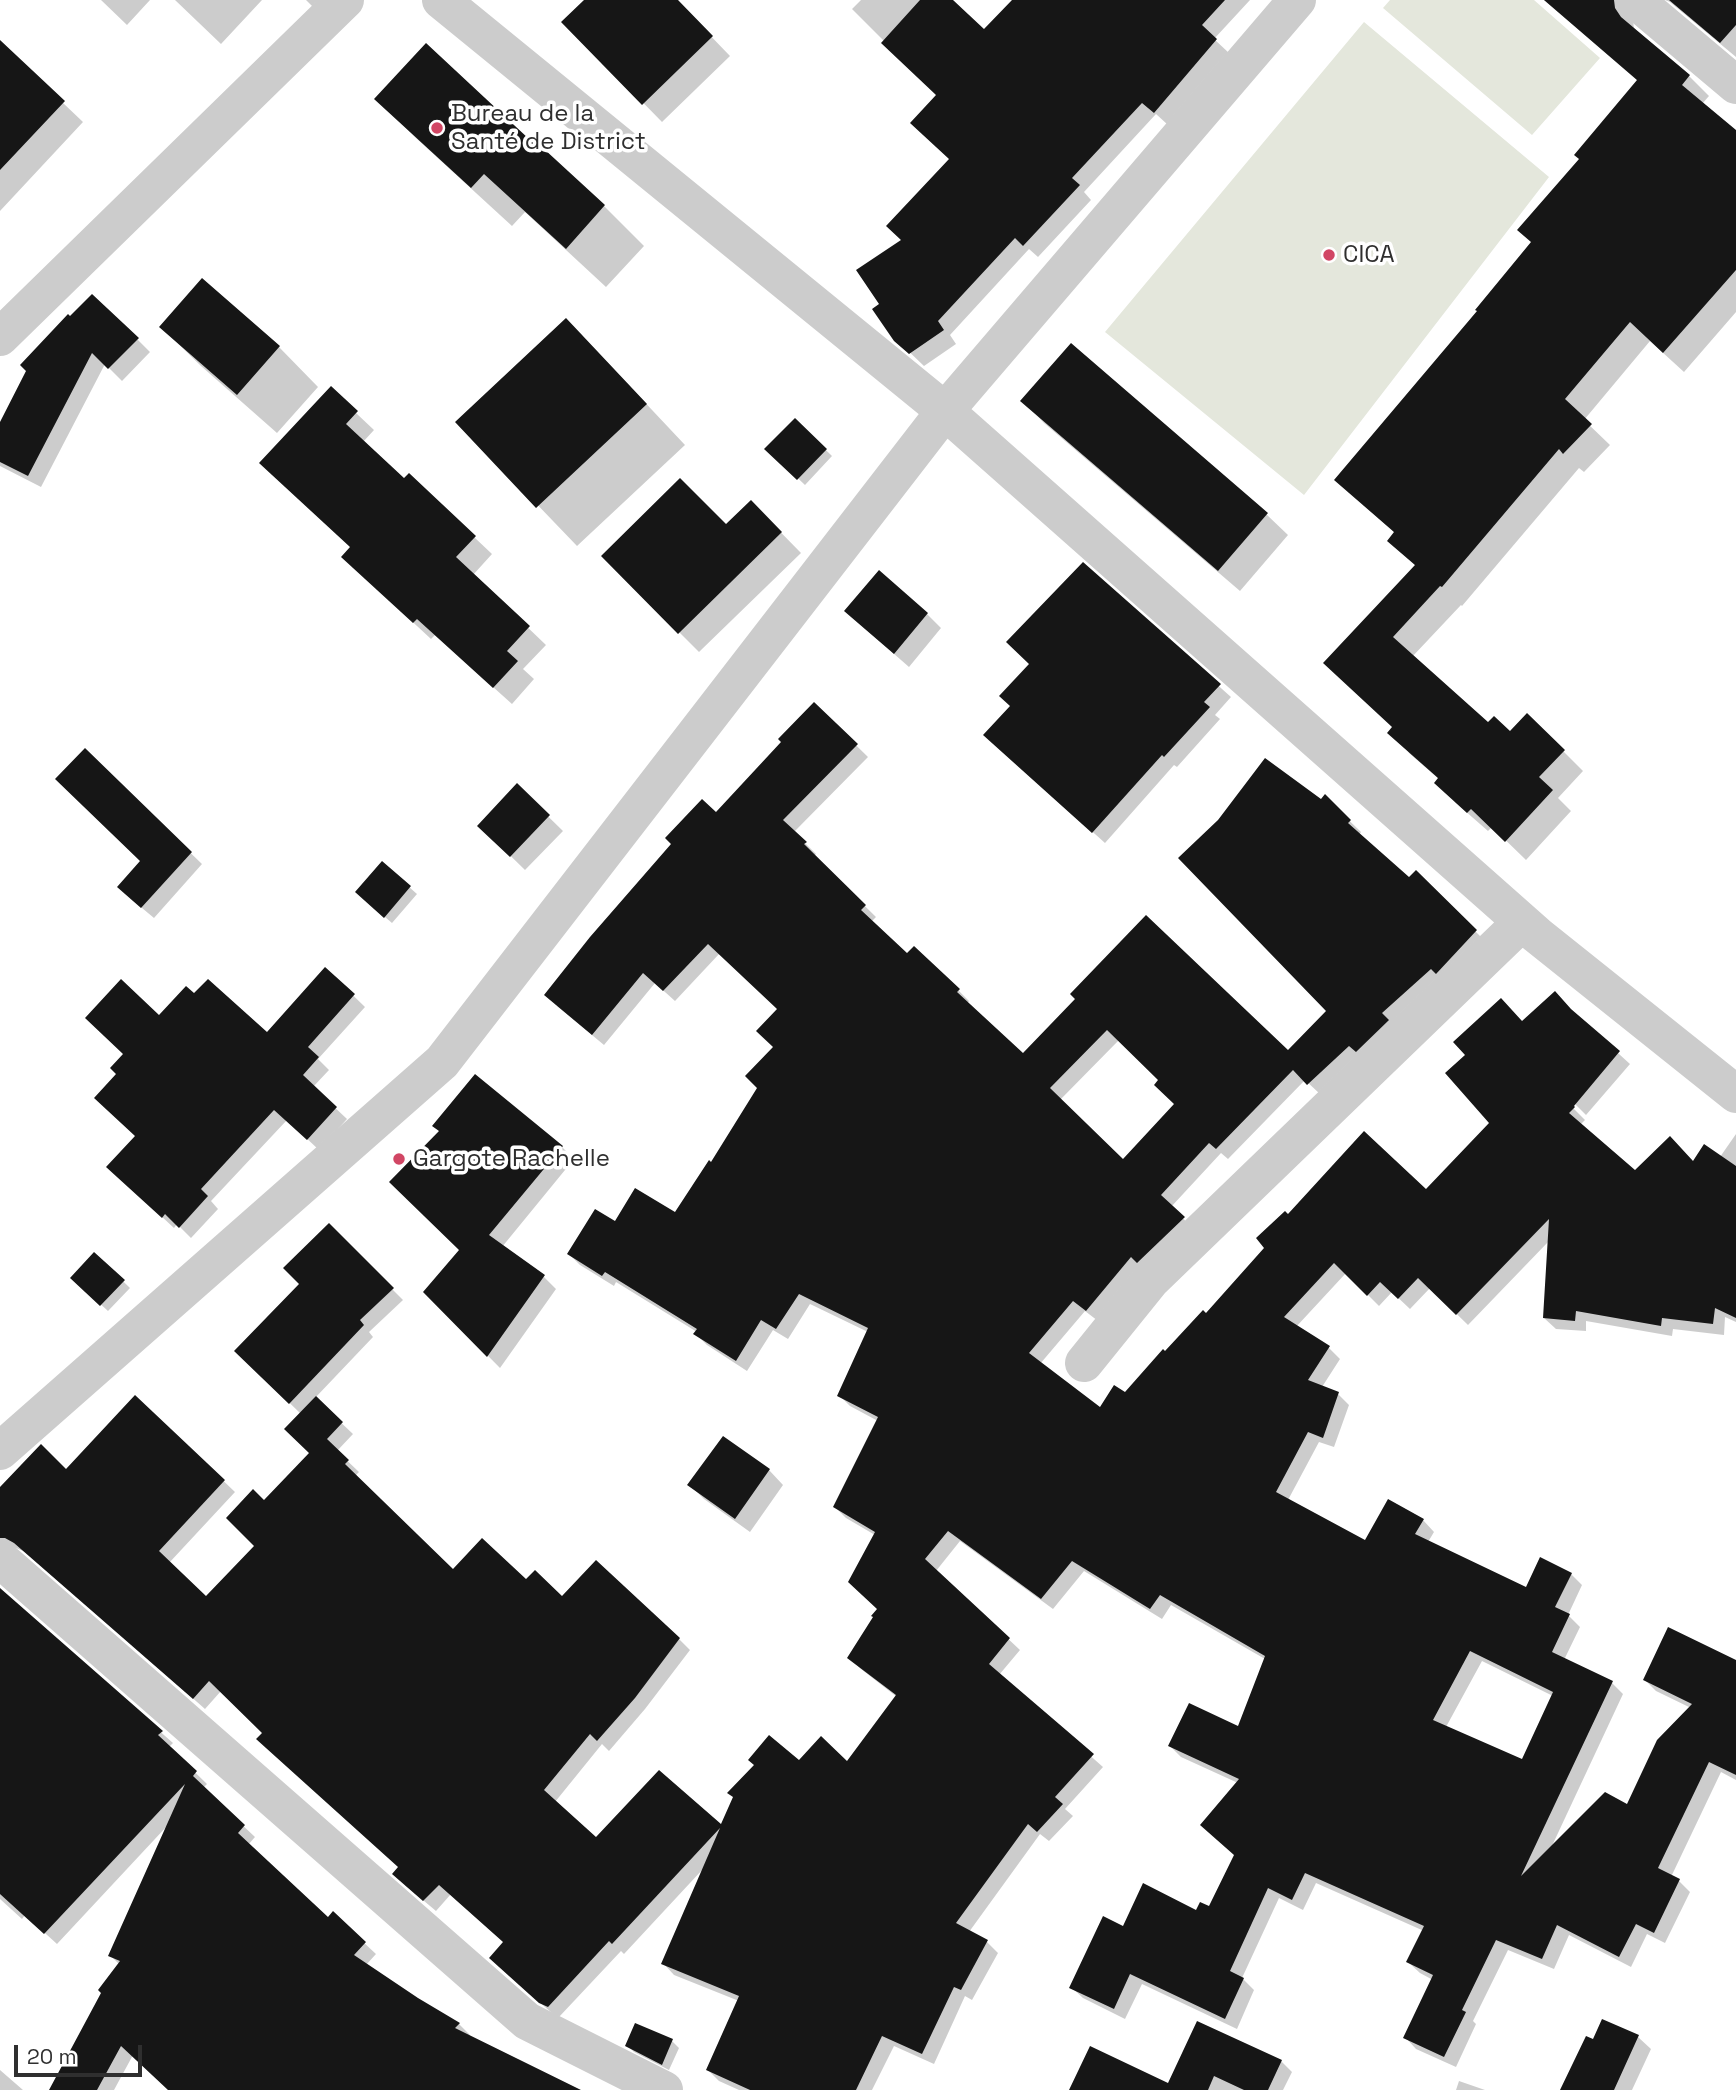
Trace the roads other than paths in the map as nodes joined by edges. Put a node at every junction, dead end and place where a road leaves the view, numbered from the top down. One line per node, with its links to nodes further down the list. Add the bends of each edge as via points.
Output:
1 (345, 0): 6 (street)
2 (441, 0): 7 (street)
3 (1297, 0): 7 (street)
4 (1635, 0): 5 (street)
5 (1736, 85)
6 (0, 337)
7 (944, 411): 8 (street); 11 (street, via 442,1062)
8 (1522, 922): 9 (street); 10 (street, via 1151,1280)
9 (1736, 1094)
10 (1084, 1363)
11 (0, 1451)
12 (0, 1559): 13 (street, via 527,2021)
13 (664, 2090)

